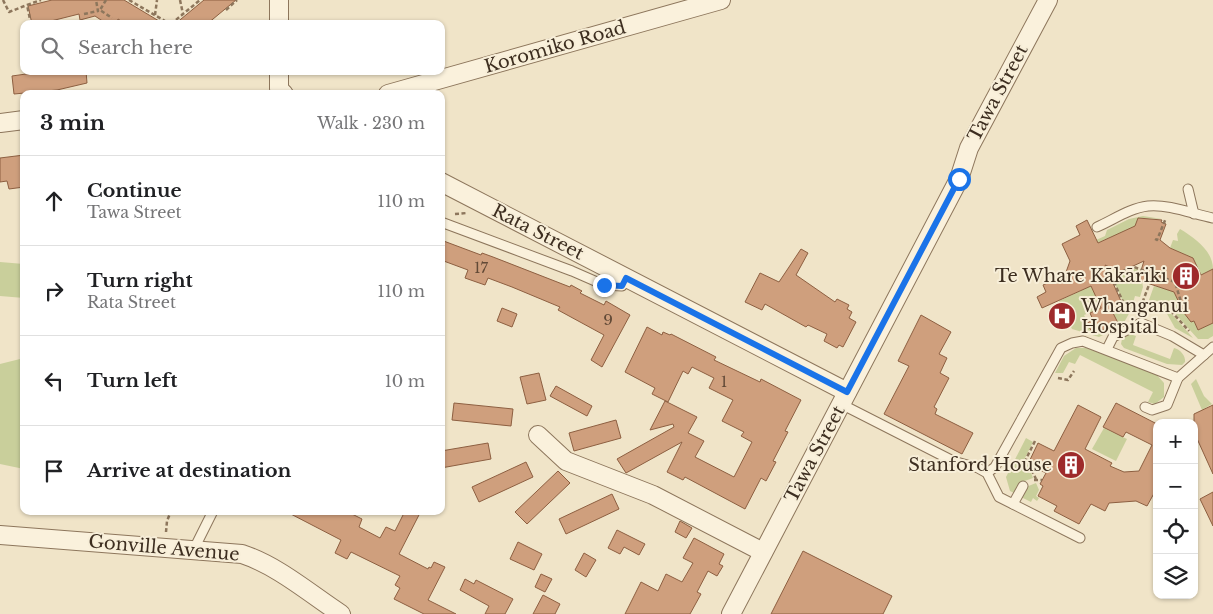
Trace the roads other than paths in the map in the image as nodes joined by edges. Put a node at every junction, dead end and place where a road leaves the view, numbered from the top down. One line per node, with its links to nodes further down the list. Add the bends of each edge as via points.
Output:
1 (279, 0): 4 (street)
2 (721, 0): 7 (street, Koromiko Road)
3 (1048, 0): 21 (street, Tawa Street, via 969,148 959,179)
4 (279, 20)
5 (279, 75): 6 (street)
6 (280, 90)
7 (402, 90)
8 (20, 120): 9 (street)
9 (0, 123)
10 (445, 184): 16 (street, Rata Street)
11 (1188, 189): 12 (lane)
12 (1194, 214): 13 (lane); 15 (lane, via 1164,206 1148,206)
13 (1213, 218)
14 (445, 223): 16 (lane, via 604,285 622,286)
15 (1097, 227)
16 (626, 278): 21 (street, Rata Street)
17 (1213, 347): 19 (lane)
18 (1107, 349): 19 (lane, via 1113,337 1142,323); 20 (lane); 24 (lane, via 1083,341 1061,348 995,467)
19 (1204, 355): 20 (lane)
20 (1178, 378): 22 (lane, via 1167,405 1152,410)
21 (844, 398): 24 (lane, via 953,461); 31 (street, Tawa Street)
22 (1145, 407)
23 (538, 435): 31 (street, via 566,461 653,494)
24 (987, 473): 26 (lane, via 999,497)
25 (1022, 486): 26 (lane)
26 (1013, 504): 29 (lane)
27 (211, 515): 30 (lane)
28 (0, 535): 30 (street, Gonville Avenue)
29 (1080, 538)
30 (194, 549): 32 (street, Gonville Avenue, via 227,551 256,558)
31 (763, 552): 33 (street, Tawa Street)
32 (340, 614)
33 (731, 614)

